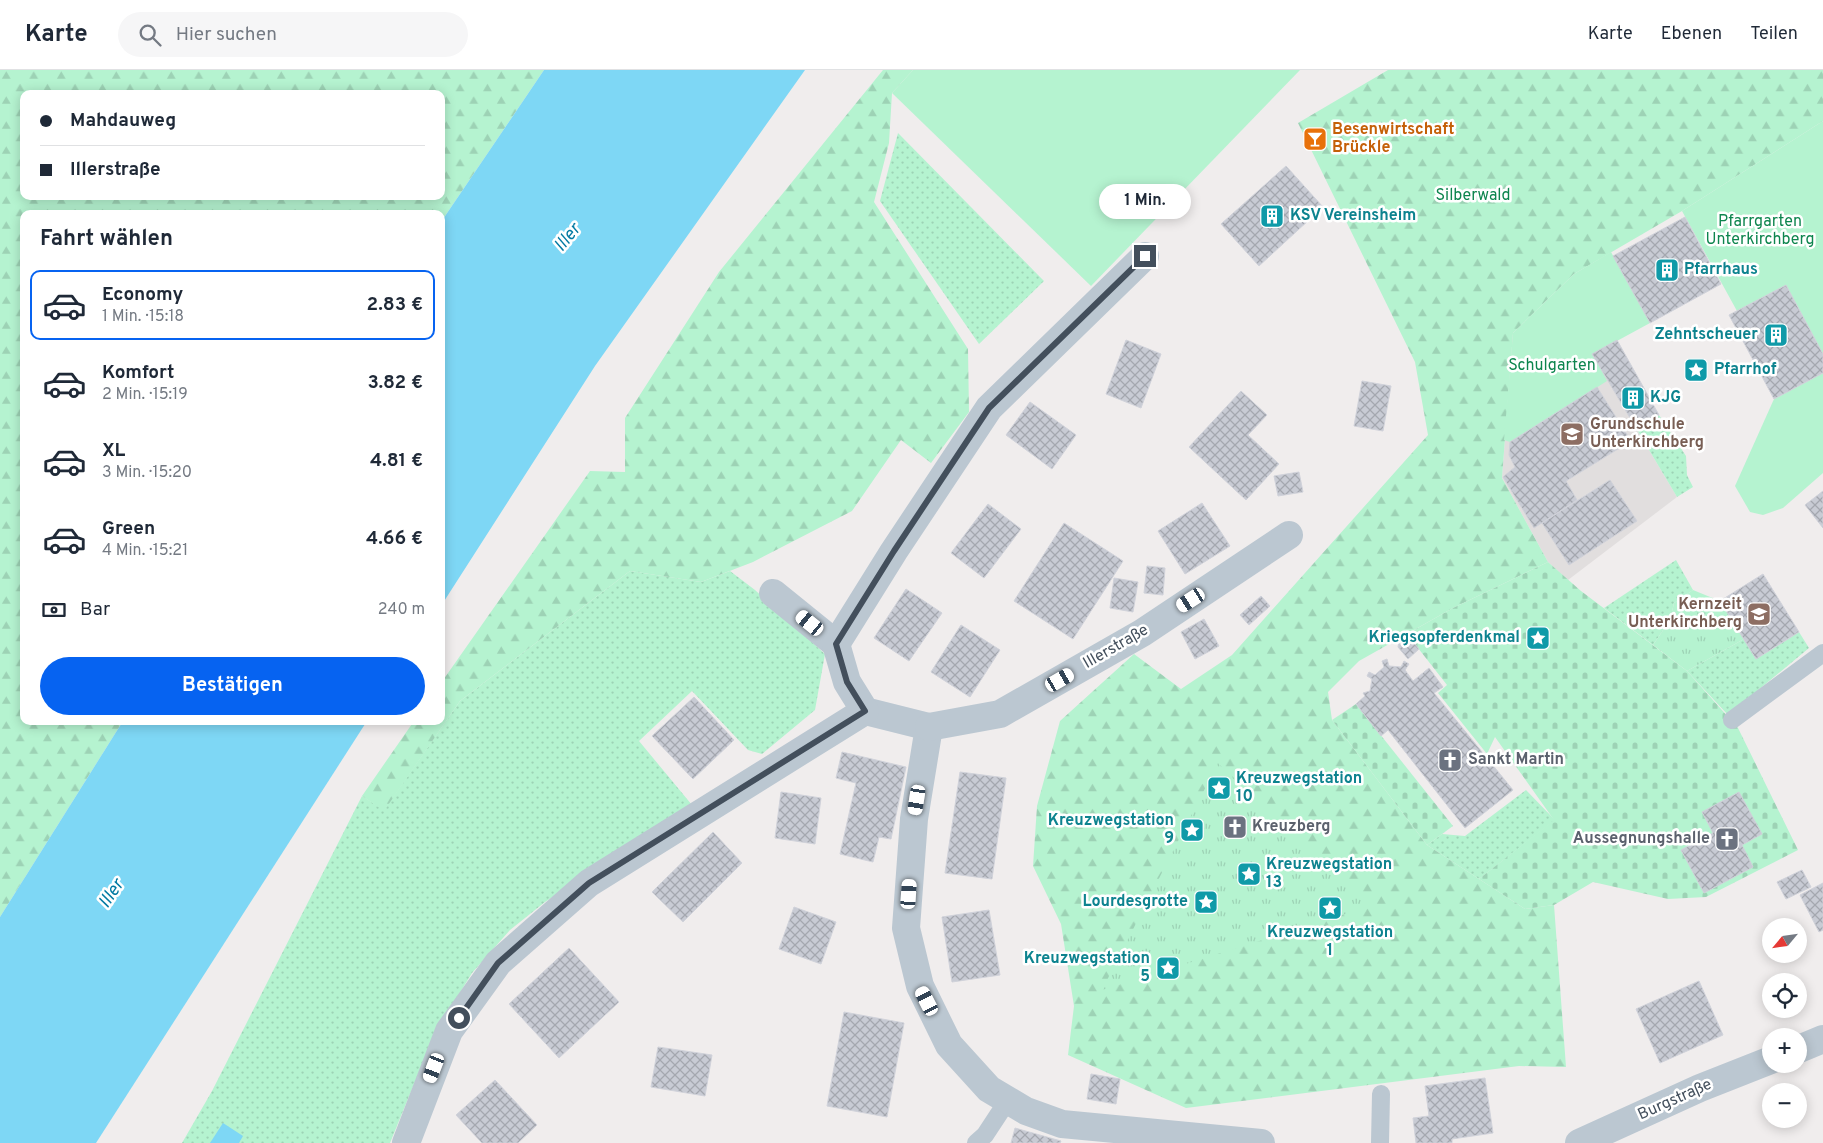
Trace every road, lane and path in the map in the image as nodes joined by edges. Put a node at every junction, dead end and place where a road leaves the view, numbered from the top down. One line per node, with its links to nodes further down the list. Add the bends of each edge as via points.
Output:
1 (1145, 256): 4 (street, via 989,408)
2 (1289, 535): 8 (street, Illerstraße, via 1142,633 1000,714)
3 (773, 593): 4 (street)
4 (836, 644): 6 (street, via 847,682)
5 (1823, 653): 7 (lane)
6 (865, 711): 8 (street, Illerstraße); 14 (street, via 589,883 498,963 449,1031)
7 (1732, 720)
8 (929, 727): 13 (street, via 914,818 906,928 920,986 949,1045 989,1089)
9 (1823, 1039): 10 (street)
10 (1807, 1046)
11 (1762, 1064): 18 (street, Burgstraße)
12 (1380, 1094): 17 (lane)
13 (1008, 1100): 15 (lane); 16 (street, via 1026,1111 1062,1124)
14 (406, 1143)
15 (976, 1143)
16 (1261, 1143)
17 (1380, 1143)
18 (1579, 1143)

